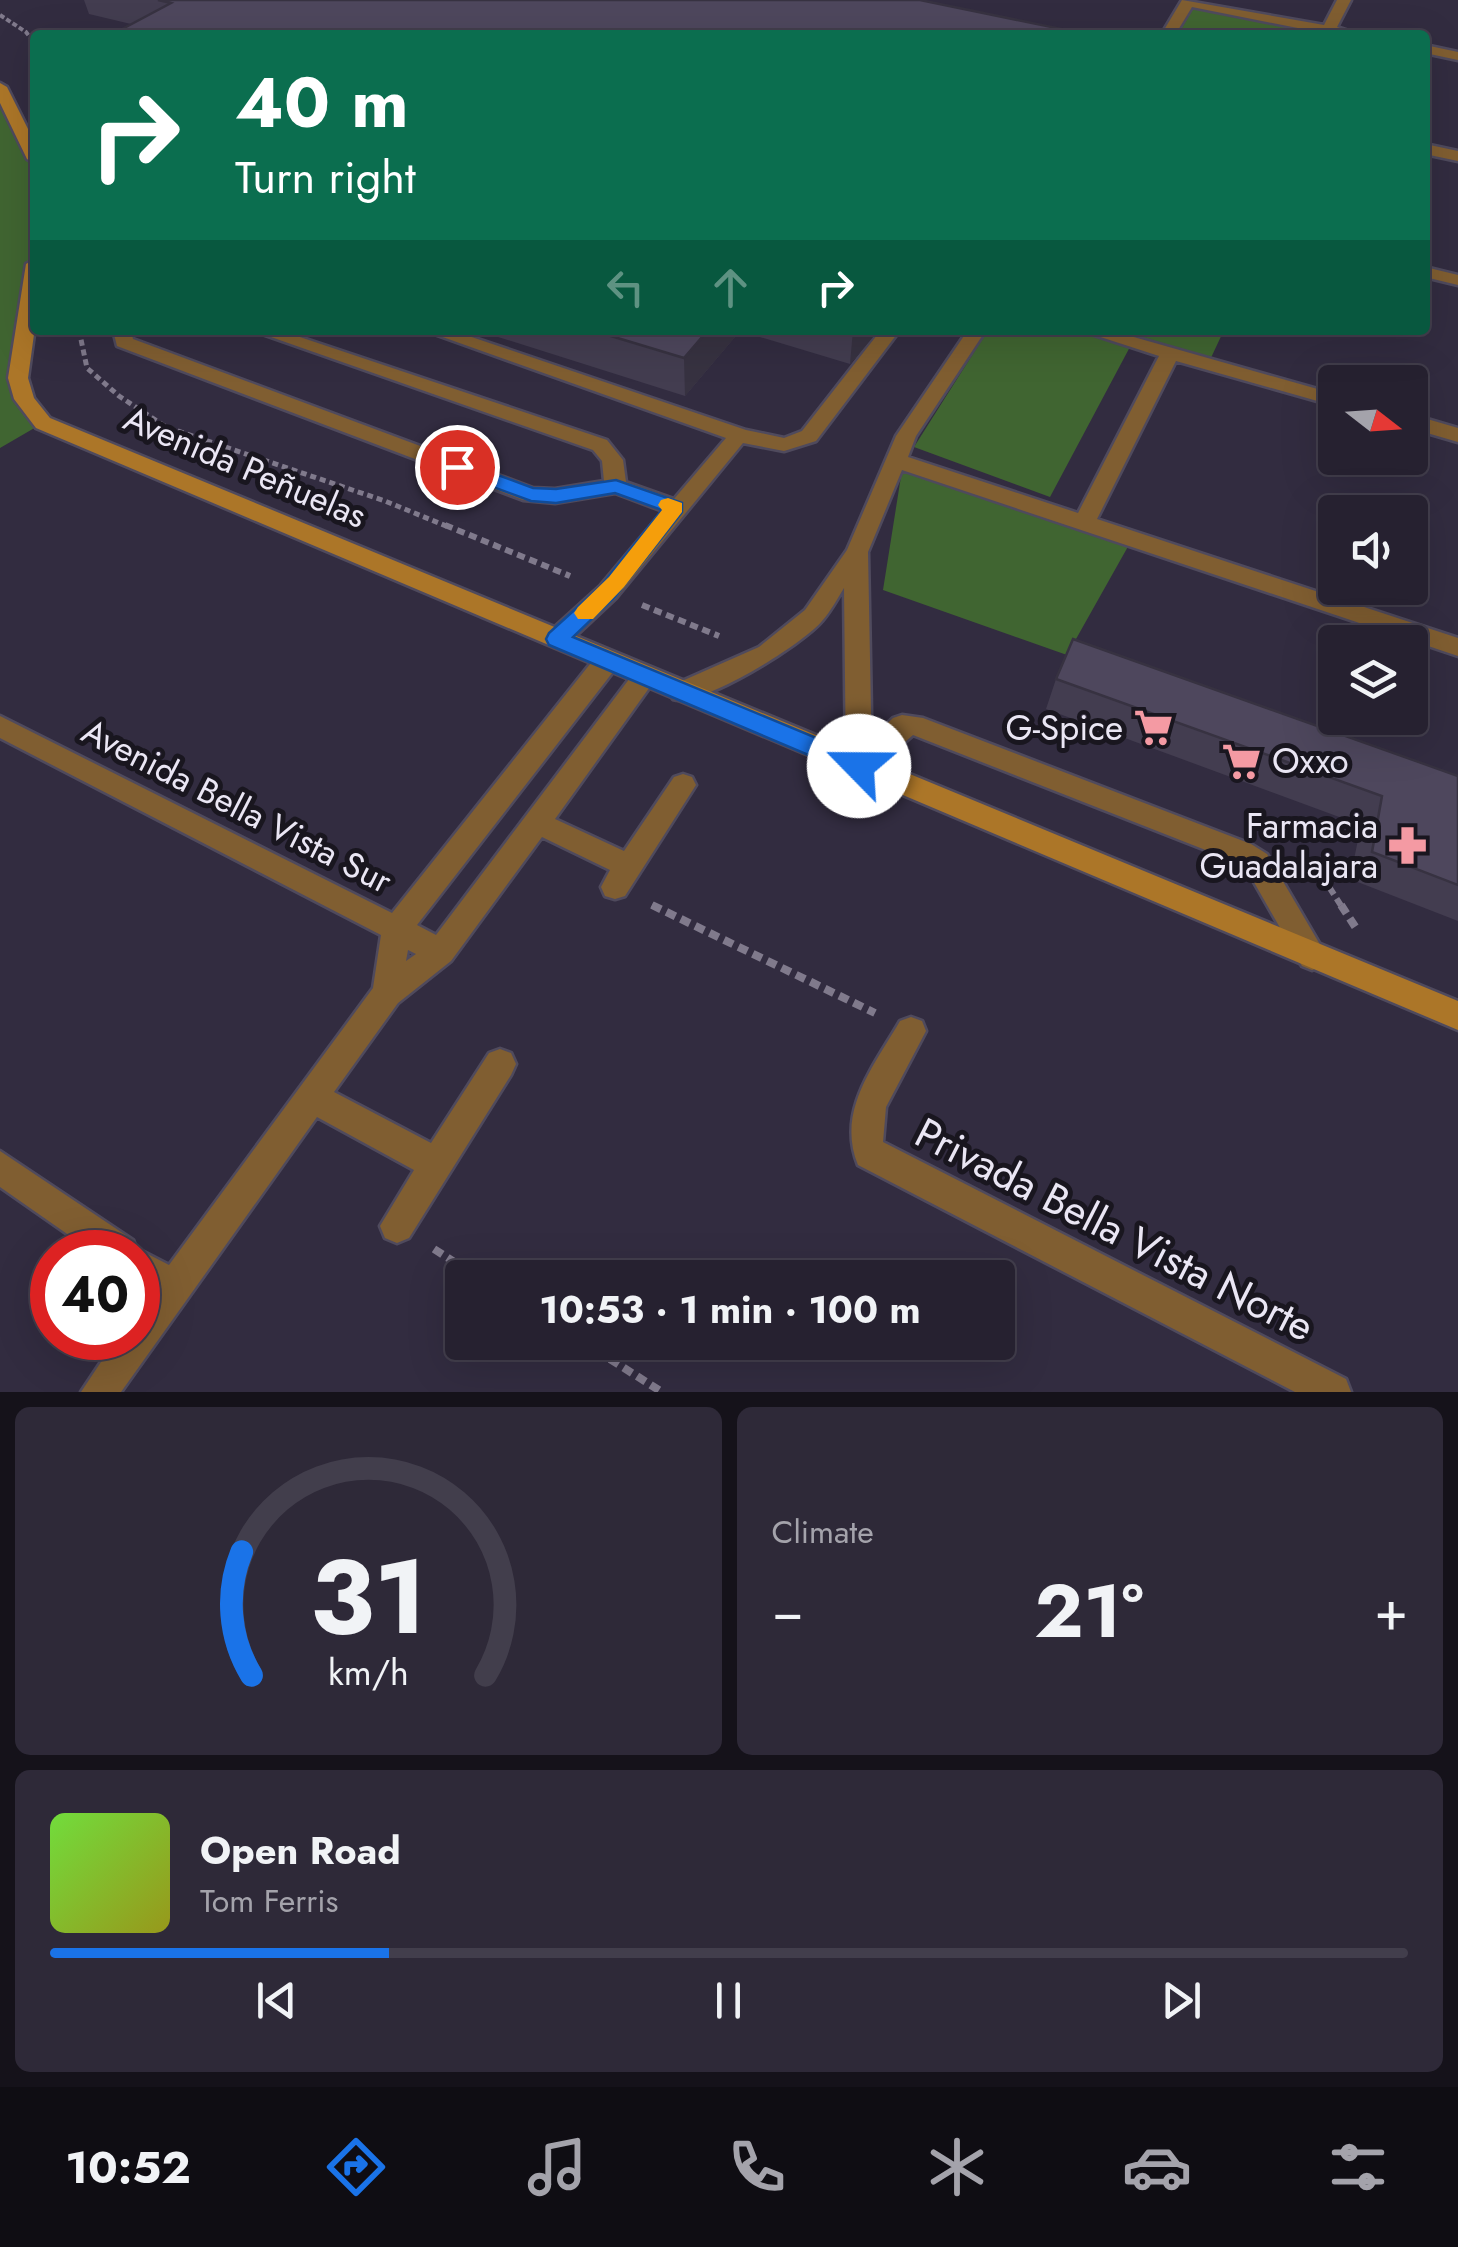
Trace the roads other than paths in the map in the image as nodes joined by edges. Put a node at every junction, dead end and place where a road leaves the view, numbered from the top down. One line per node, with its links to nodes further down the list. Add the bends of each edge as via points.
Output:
1 (1344, 0): 3 (street)
2 (1188, 1): 3 (street); 4 (street)
3 (1329, 29): 5 (street)
4 (1171, 30)
5 (1333, 30)
6 (1430, 50): 7 (street)
7 (1458, 56)
8 (0, 88): 9 (street)
9 (30, 149)
10 (1430, 150): 11 (street)
11 (1458, 156)
12 (1430, 273): 13 (street)
13 (1458, 280)
14 (30, 298): 31 (street, Avenida Peñuelas, via 18,378 43,423)
15 (123, 335): 27 (street, via 124,342 531,494)
16 (275, 335): 27 (street, via 600,445 612,460)
17 (447, 335): 24 (street)
18 (887, 335): 24 (street, via 797,445)
19 (974, 335): 26 (street)
20 (1105, 335): 21 (street)
21 (1170, 354): 22 (street); 29 (street)
22 (1318, 395)
23 (1428, 426): 25 (street)
24 (739, 435): 28 (street)
25 (1458, 435)
26 (894, 460): 29 (street); 30 (street)
27 (616, 486): 28 (street)
28 (675, 508): 31 (street, via 608,592)
29 (1085, 522): 32 (street)
30 (857, 552): 35 (street, via 813,616 768,654); 37 (street)
31 (557, 639): 33 (street, Avenida Peñuelas)
32 (1458, 647)
33 (608, 661): 34 (street, Avenida Peñuelas); 40 (street)
34 (645, 676): 35 (street, Avenida Peñuelas); 39 (street)
35 (682, 692): 37 (street, Avenida Peñuelas)
36 (0, 726): 40 (street, Avenida Bella Vista Sur)
37 (859, 766): 42 (street, Avenida Peñuelas); 42 (street, via 902,725 914,724 1241,852 1257,862)
38 (683, 786): 39 (street, via 622,876)
39 (536, 822): 41 (street)
40 (396, 930): 41 (street, Avenida Bella Vista Sur); 43 (street)
41 (441, 952): 43 (street)
42 (1312, 957): 44 (street, Avenida Peñuelas)
43 (387, 994): 47 (street)
44 (1458, 1016)
45 (911, 1031): 55 (street, Privada Bella Vista Norte, via 865,1119 870,1153)
46 (500, 1064): 48 (street)
47 (312, 1098): 48 (street); 53 (street)
48 (437, 1164): 50 (street)
49 (0, 1167): 51 (street)
50 (396, 1226)
51 (90, 1230)
52 (160, 1280): 53 (street)
53 (173, 1289): 54 (street)
54 (99, 1392)
55 (1333, 1392)

